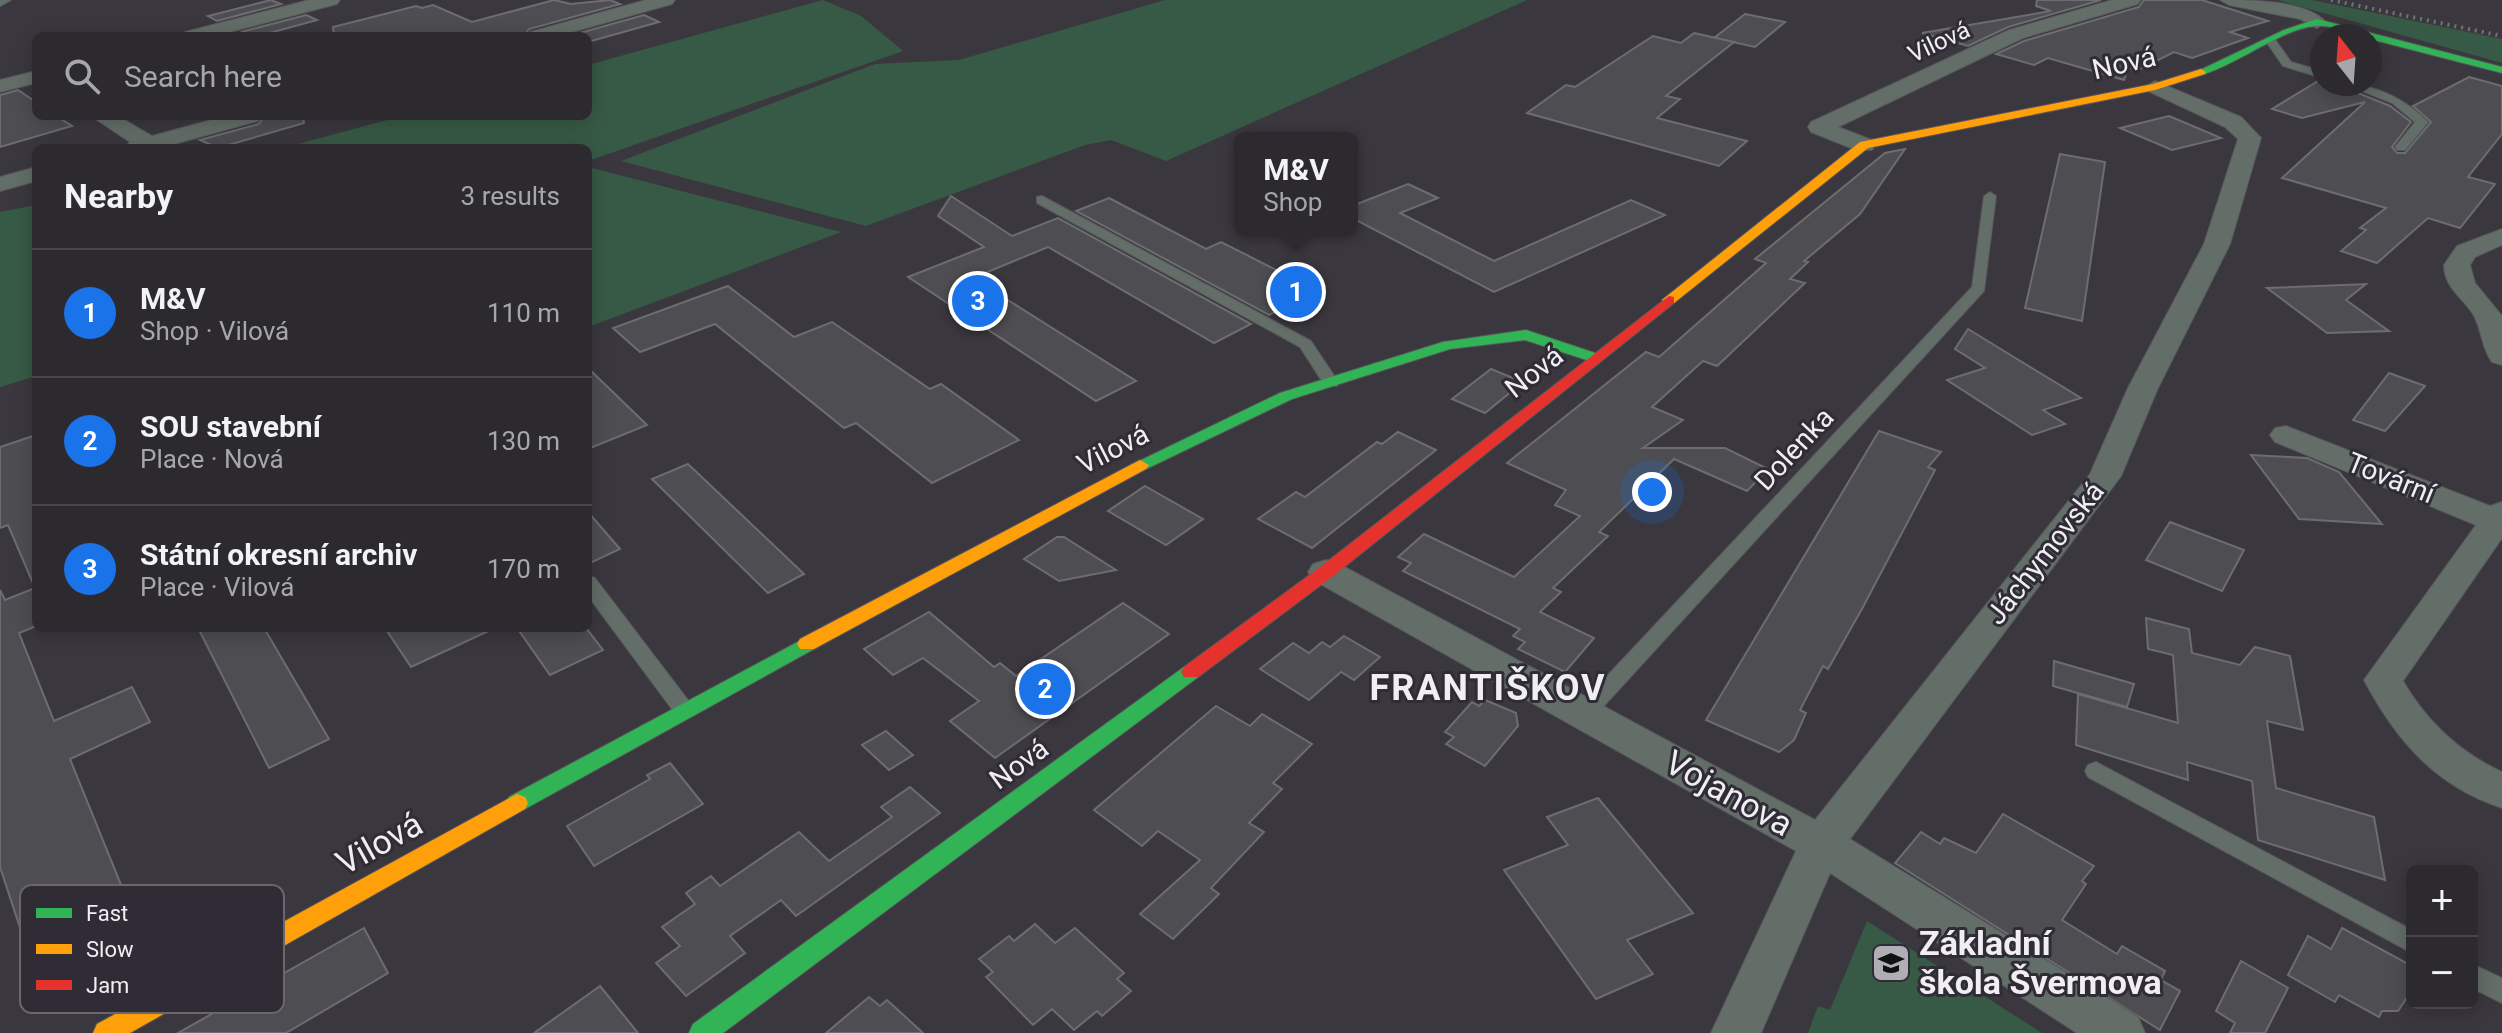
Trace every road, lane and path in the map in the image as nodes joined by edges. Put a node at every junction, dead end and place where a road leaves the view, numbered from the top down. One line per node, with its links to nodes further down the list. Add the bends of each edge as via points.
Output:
1 (331, 0): 8 (street)
2 (2132, 0): 21 (street, Vilová, via 2016,34 1819,127)
3 (2229, 0): 6 (street)
4 (2321, 0): 7 (street)
5 (657, 1): 9 (street)
6 (2244, 2): 7 (street)
7 (2312, 18): 10 (street, Nová); 11 (street)
8 (207, 32)
9 (551, 32)
10 (2270, 40): 12 (lane, via 2287,64); 15 (street, Nová, via 2231,62)
11 (2502, 70)
12 (2310, 71)
13 (32, 78): 14 (street)
14 (0, 86)
15 (2155, 87): 21 (street, Nová); 40 (street, Jáchymovská, via 2233,122 2250,138 2217,244 2143,388 2105,476)
16 (2382, 96): 22 (lane, via 2422,122)
17 (107, 120): 19 (street)
18 (236, 120): 20 (street)
19 (139, 144)
20 (149, 144)
21 (1864, 145): 30 (street, Nová)
22 (2401, 147)
23 (32, 175): 24 (street)
24 (0, 184)
25 (1990, 196): 37 (lane, Dolenka, via 1979,288)
26 (1042, 200): 31 (lane, via 1306,344)
27 (2502, 237): 28 (street, via 2469,248 2456,269 2461,284)
28 (2493, 312): 29 (street)
29 (2502, 356)
30 (1596, 358): 31 (street, Vilová, via 1526,335 1448,345); 34 (street, Nová)
31 (1331, 383): 36 (street, Vilová, via 1286,396 1136,467)
32 (2286, 435): 33 (street, Tovární)
33 (2499, 517): 39 (street, via 2383,680 2404,720 2456,770)
34 (1326, 572): 37 (street, Vojanova); 47 (street, Nová)
35 (592, 587): 36 (lane)
36 (684, 710): 41 (street, Vilová)
37 (1584, 714): 40 (street, Vojanova)
38 (2096, 771): 42 (lane)
39 (2502, 791)
40 (1821, 844): 48 (street, Jáchymovská); 49 (street, Vojanova)
41 (284, 934)
42 (2406, 939)
43 (2478, 978): 44 (lane)
44 (2502, 991)
45 (142, 1013): 46 (street, Vilová)
46 (106, 1033)
47 (702, 1033)
48 (1736, 1033)
49 (2120, 1033)

